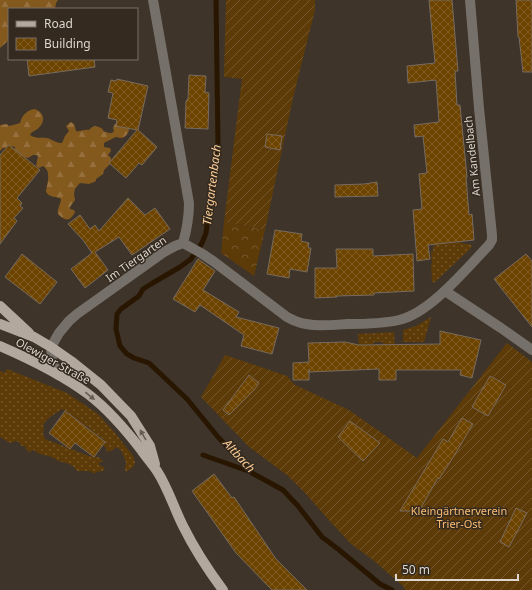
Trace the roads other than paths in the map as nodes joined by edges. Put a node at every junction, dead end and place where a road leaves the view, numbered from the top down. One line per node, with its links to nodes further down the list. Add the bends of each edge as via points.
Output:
1 (153, 0): 3 (street, Im Tiergarten, via 188,203 188,221)
2 (470, 0): 4 (street, Am Kandelbach, via 492,240)
3 (183, 243): 4 (street, Am Kandelbach, via 233,276 287,317 306,324 369,324 398,320 422,310); 9 (street, Im Tiergarten, via 164,252 77,314 59,333)
4 (445, 291): 10 (street)
5 (0, 306): 7 (main road)
6 (0, 324): 7 (main road, Olewiger Straße)
7 (34, 337): 9 (main road, Olewiger Straße)
8 (0, 346): 11 (main road, Olewiger Straße)
9 (51, 347): 11 (street, via 52,360); 12 (main road, Olewiger Straße, one-way to 9, via 150,446 132,416 101,385)
10 (532, 350)
11 (58, 375): 12 (main road, Olewiger Straße, one-way to 12, via 107,410 127,431)
12 (157, 471): 13 (main road, Olewiger Straße, via 194,547)
13 (223, 590)

